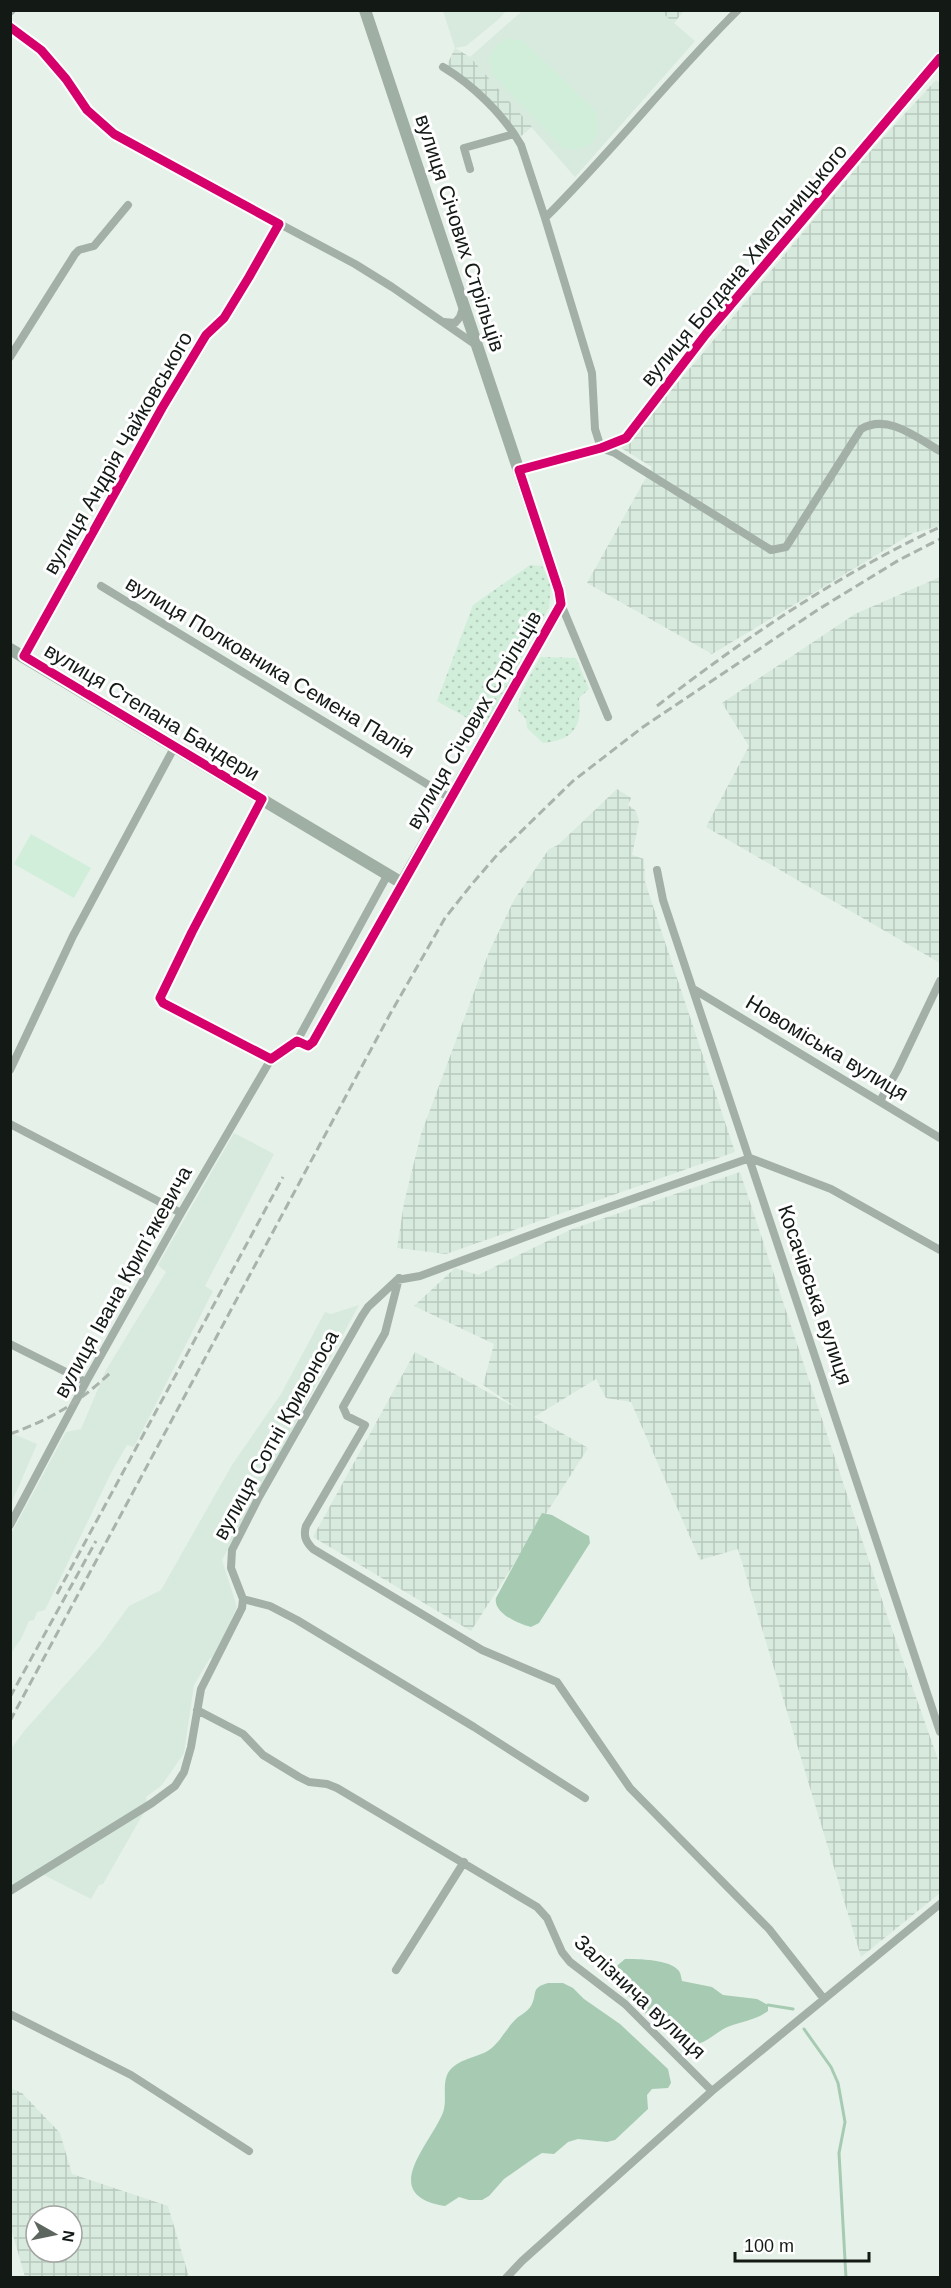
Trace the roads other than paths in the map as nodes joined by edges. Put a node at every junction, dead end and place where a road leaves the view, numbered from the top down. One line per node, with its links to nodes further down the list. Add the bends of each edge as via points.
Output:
1 (365, 10): 11 (street, вулиця Січових Стрільців)
2 (738, 10): 9 (street)
3 (10, 27): 10 (street, via 41,50 87,110 114,134)
4 (940, 58): 15 (street, вулиця Богдана Хмельницького, via 706,334 628,436)
5 (443, 67): 6 (street, via 474,90)
6 (514, 134): 7 (street, via 464,148); 9 (street)
7 (470, 169)
8 (128, 206): 14 (street, via 94,246 75,254)
9 (545, 218): 15 (street, via 590,365 595,429)
10 (279, 224): 12 (street, via 355,264); 21 (street, вулиця Андрія Чайковського, via 224,318 206,335 162,408)
11 (464, 305): 12 (street, via 457,321); 13 (street, вулиця Січових Стрільців)
12 (443, 322): 13 (street)
13 (476, 345): 17 (street, вулиця Січових Стрільців)
14 (10, 357)
15 (602, 448): 16 (street, via 771,550 786,547 861,429 870,424 889,424); 17 (street, вулиця Богдана Хмельницького)
16 (940, 451)
17 (519, 470): 19 (street, вулиця Січових Стрільців)
18 (101, 586): 24 (street, вулиця Полковника Семена Палія)
19 (561, 604): 22 (street, вулиця Січових Стрільців); 24 (street, вулиця Січових Стрільців)
20 (10, 649): 21 (street, вулиця Степана Бандери)
21 (24, 656): 23 (street, вулиця Степана Бандери)
22 (608, 717)
23 (175, 746): 26 (street, вулиця Степана Бандери); 31 (street, via 73,936)
24 (450, 798): 27 (street, вулиця Січових Стрільців)
25 (657, 870): 29 (street, Косачівська вулиця, via 663,900)
26 (387, 874): 27 (street, вулиця Степана Бандери); 30 (street)
27 (402, 883): 30 (street, via 313,1042 308,1046)
28 (940, 981): 32 (street)
29 (695, 990): 32 (street, Новоміська вулиця); 35 (street, Косачівська вулиця)
30 (297, 1041): 36 (street, вулиця Івана Крипʼякевича, via 271,1059)
31 (10, 1070)
32 (880, 1101): 34 (street, Новоміська вулиця)
33 (10, 1124): 36 (street)
34 (940, 1138)
35 (750, 1158): 37 (street, via 831,1189); 38 (street, via 420,1276); 44 (street, Косачівська вулиця)
36 (182, 1213): 40 (street, вулиця Івана Крипʼякевича)
37 (940, 1250)
38 (399, 1278): 42 (street, вулиця Сотні Кривоноса, via 365,1311 235,1543 231,1568); 50 (street, via 385,1333 343,1407 347,1416 365,1425 306,1526 307,1543 483,1650 557,1682 630,1788 769,1929)
39 (10, 1344): 40 (street)
40 (86, 1382): 41 (street, вулиця Івана Крипʼякевича)
41 (10, 1525)
42 (243, 1599): 43 (street, via 235,1625 204,1681); 45 (street, via 270,1606 297,1620)
43 (197, 1710): 46 (street, Залізнича вулиця, via 243,1734 263,1755 299,1777 337,1788); 47 (street, via 186,1767 175,1786)
44 (940, 1731)
45 (585, 1798)
46 (464, 1862): 49 (street); 52 (street, Залізнича вулиця, via 543,1912 570,1962 625,2004)
47 (10, 1891)
48 (940, 1904): 50 (street)
49 (396, 1970)
50 (824, 1999): 52 (street)
51 (10, 2014): 53 (street, via 131,2075)
52 (712, 2091): 54 (street)
53 (249, 2151)
54 (506, 2277)

